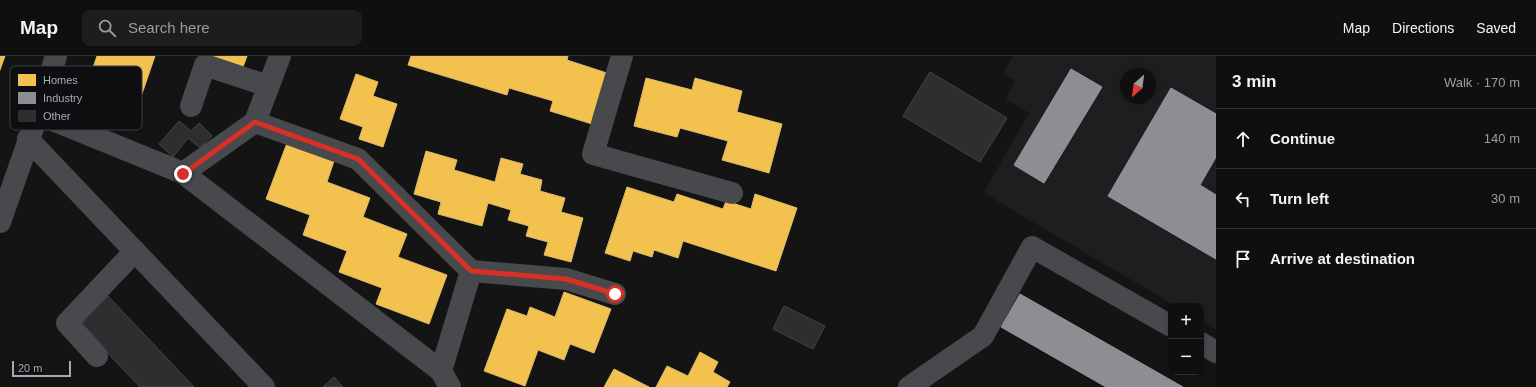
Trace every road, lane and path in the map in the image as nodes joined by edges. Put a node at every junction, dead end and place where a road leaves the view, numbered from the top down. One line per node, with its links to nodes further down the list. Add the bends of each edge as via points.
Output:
1 (56, 56): 4 (street)
2 (280, 56): 5 (street)
3 (622, 56): 12 (street, via 593,154)
4 (53, 66)
5 (268, 86): 6 (street, via 205,65); 7 (street)
6 (191, 106)
7 (255, 122): 11 (street); 15 (street, via 358,159)
8 (32, 130): 10 (street)
9 (77, 130): 11 (street)
10 (28, 139): 13 (street); 14 (street)
11 (183, 174): 21 (street)
12 (732, 193)
13 (0, 222)
14 (135, 251): 20 (street, via 67,323); 22 (street)
15 (471, 271): 16 (street, via 566,279); 21 (street)
16 (615, 294)
17 (1168, 324): 23 (street, via 1032,247 983,336)
18 (1204, 345): 19 (street)
19 (1216, 352)
20 (97, 356)
21 (446, 379)
22 (264, 387)
23 (909, 387)

